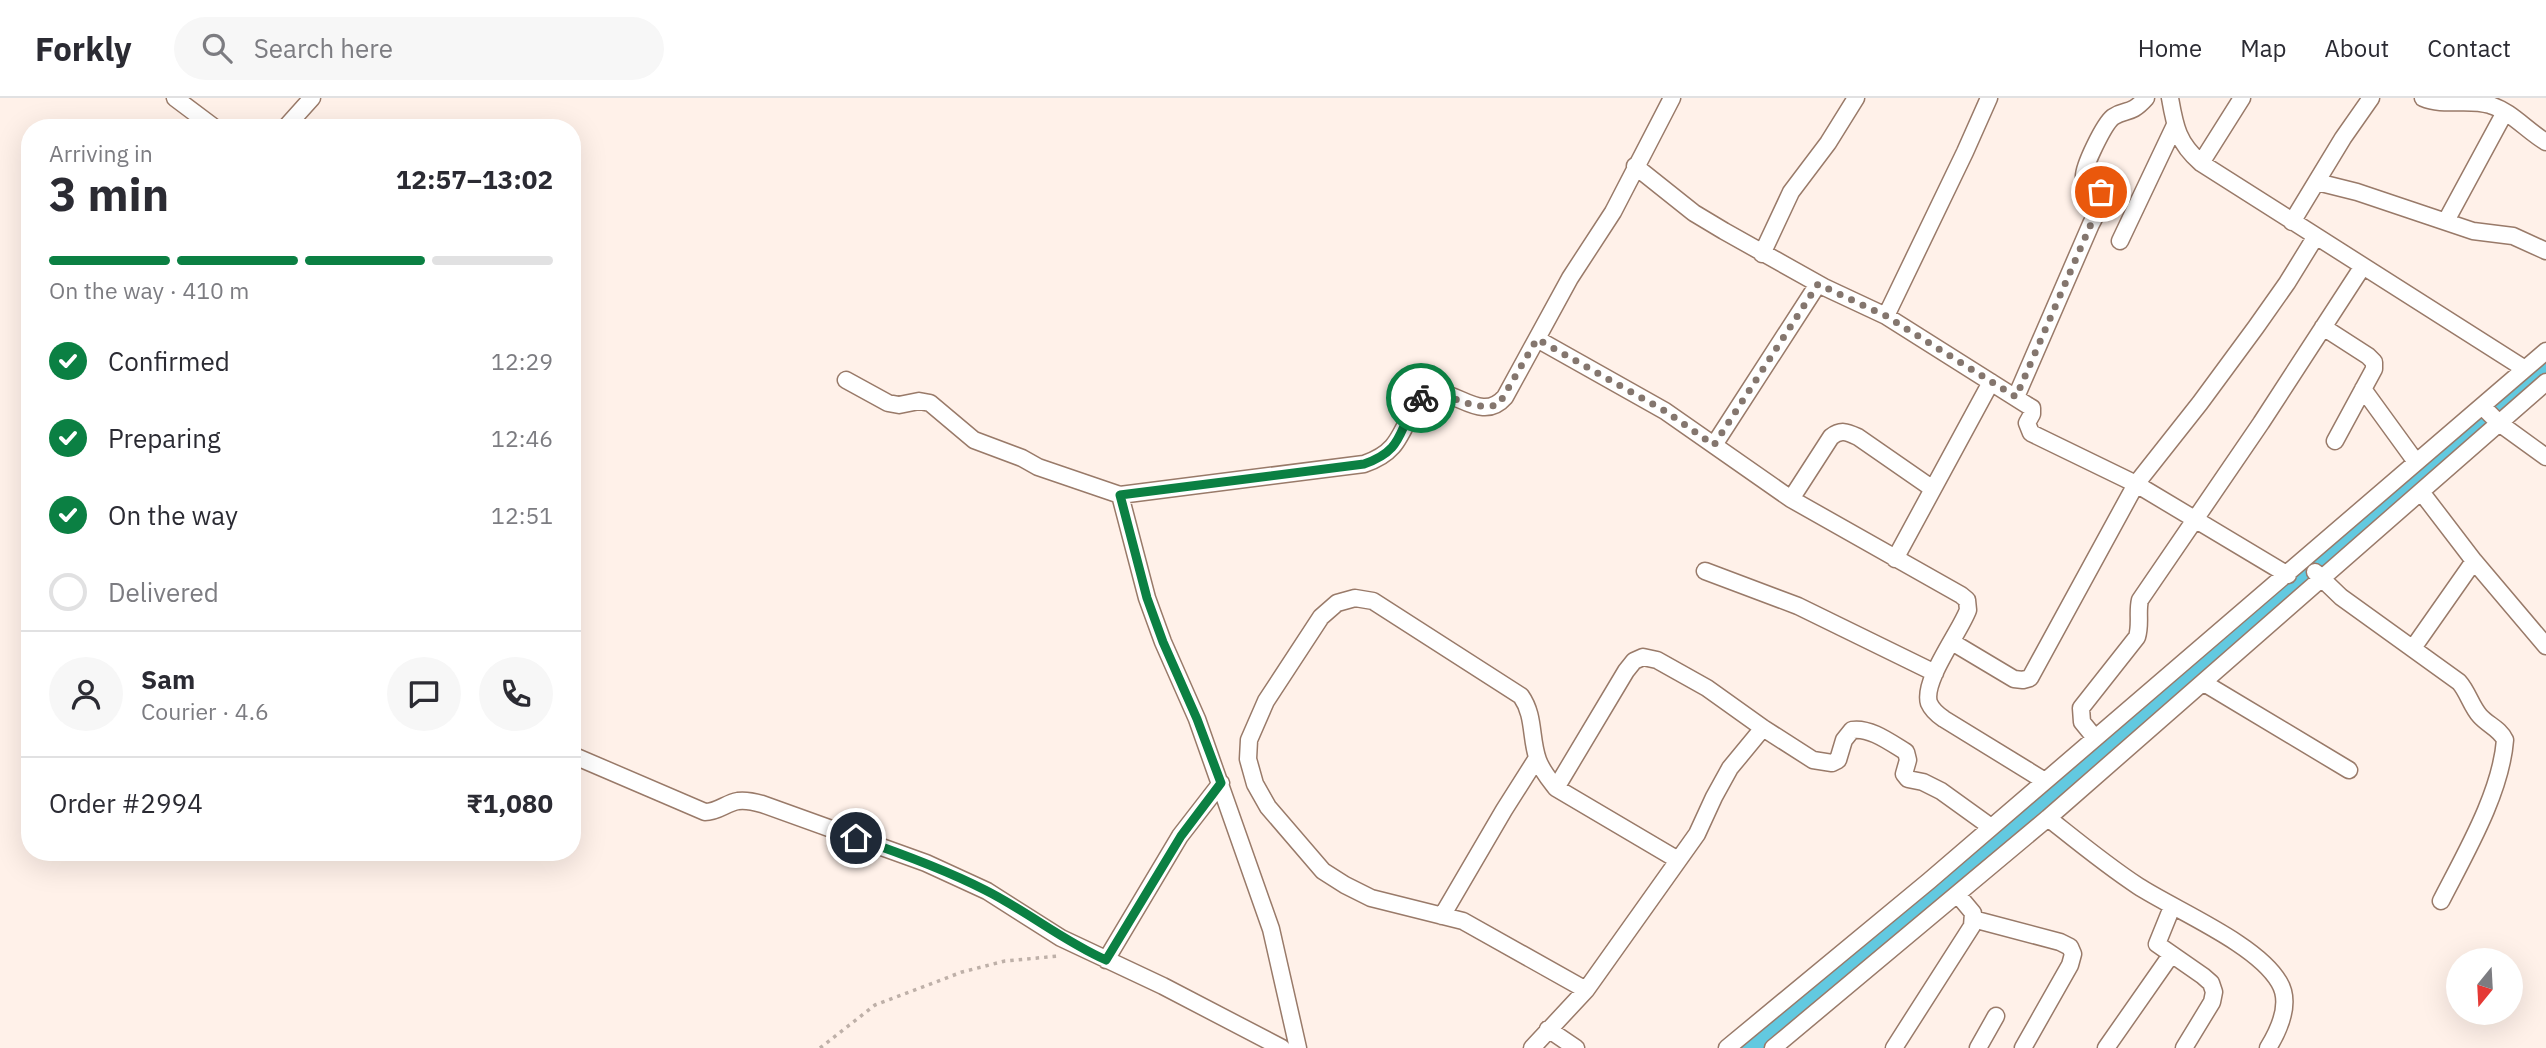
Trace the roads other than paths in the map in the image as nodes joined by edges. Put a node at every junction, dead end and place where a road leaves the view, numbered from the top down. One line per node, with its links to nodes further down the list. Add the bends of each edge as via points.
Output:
1 (175, 98): 13 (street)
2 (312, 98): 14 (street)
3 (1672, 98): 18 (street)
4 (1856, 98): 25 (street, via 1791,192)
5 (1989, 98): 28 (street)
6 (2146, 98): 37 (street, via 2132,112 2114,116 2085,167 2084,177 2104,195 2103,201)
7 (2170, 98): 15 (street)
8 (2242, 98): 17 (street)
9 (2371, 98): 19 (street)
10 (2423, 98): 11 (street, via 2446,103)
11 (2477, 100): 12 (street)
12 (2505, 112): 16 (street); 20 (street)
13 (203, 119)
14 (293, 119)
15 (2175, 125): 17 (street, via 2188,151); 23 (street)
16 (2546, 142)
17 (2201, 163): 21 (street)
18 (1635, 166): 25 (street, via 1694,213); 30 (street, via 1613,212)
19 (2317, 182): 20 (street); 21 (street)
20 (2446, 221): 24 (street, via 2483,233 2513,236)
21 (2292, 222): 22 (street)
22 (2316, 236): 26 (street); 43 (street, via 2256,327)
23 (2120, 241)
24 (2546, 251)
25 (1762, 254): 27 (street)
26 (2363, 267): 29 (street); 32 (street)
27 (1818, 284): 28 (street); 40 (street)
28 (1886, 316): 34 (street)
29 (2323, 327): 36 (street, via 2374,362); 48 (street)
30 (1537, 339): 40 (street, via 1665,411); 46 (street, via 1499,404 1476,406 1434,392 1423,396 1398,440 1381,458 1364,464)
31 (2546, 351): 32 (street)
32 (2525, 369): 38 (street)
33 (846, 380): 46 (street, via 888,403 930,403 974,440)
34 (1991, 382): 37 (street); 44 (street)
35 (2546, 382): 38 (street)
36 (2362, 389): 39 (street); 42 (street)
37 (2016, 397): 43 (street, via 2032,408 2027,423 2031,433)
38 (2490, 415): 41 (street); 42 (street); 45 (street)
39 (2335, 440)
40 (1714, 445): 47 (street)
41 (2546, 457)
42 (2416, 462): 51 (street)
43 (2136, 484): 48 (street); 55 (street, via 2029,678 2014,679)
44 (1933, 489): 47 (street, via 1858,437 1839,432 1831,437); 49 (street)
45 (2422, 493): 50 (street); 51 (street)
46 (1120, 495): 65 (street, via 1147,598)
47 (1791, 499): 49 (street)
48 (2196, 519): 53 (street); 60 (street, via 2140,600 2137,637 2081,708 2082,722)
49 (1895, 559): 55 (street, via 1967,600 1968,610)
50 (2474, 561): 54 (street); 56 (street)
51 (2312, 569): 53 (street); 56 (street, via 2341,597); 58 (street)
52 (1705, 571): 57 (street, via 1798,606)
53 (2288, 575): 60 (street)
54 (2544, 637)
55 (1952, 642): 57 (street)
56 (2413, 648): 71 (street, via 2459,682 2479,715 2505,740 2474,839)
57 (1935, 673): 64 (street, via 1928,699 1937,714)
58 (2204, 683): 63 (street); 67 (street)
59 (1763, 728): 66 (street, via 1707,688 1643,657 1626,671); 68 (street, via 1813,760 1832,764 1852,730 1877,735 1906,752 1904,774 1908,779 1932,786); 69 (street, via 1725,776 1697,834)
60 (2095, 738): 64 (street)
61 (1537, 758): 66 (street); 73 (street); 73 (street, via 1529,707 1521,696 1373,601 1355,598 1337,603 1321,617 1266,701 1249,740 1248,759 1268,807 1323,871 1345,886 1371,898)
62 (581, 759): 76 (street, via 705,812 741,800 762,804 926,863 987,891)
63 (2349, 770)
64 (2045, 781): 68 (street)
65 (1221, 783): 76 (street); 81 (street, via 1271,929)
66 (1556, 788): 69 (street)
67 (2048, 818): 70 (street); 72 (street)
68 (1992, 827): 84 (street)
69 (1678, 860): 77 (street)
70 (1958, 895): 74 (street); 85 (street)
71 (2441, 901)
72 (2172, 908): 75 (street, via 2157,940); 91 (street, via 2251,954 2279,982 2283,1011)
73 (1443, 916): 77 (street, via 1481,929)
74 (1973, 919): 86 (street, via 1964,941); 88 (street, via 2060,942 2073,954)
75 (2171, 955): 89 (street); 90 (street, via 2203,976 2214,992)
76 (1099, 957): 80 (street)
77 (1586, 990): 79 (street)
78 (1996, 1016): 87 (street)
79 (1548, 1029): 82 (street); 83 (street)
80 (1282, 1048)
81 (1298, 1048)
82 (1532, 1048)
83 (1576, 1048)
84 (1727, 1048)
85 (1773, 1048)
86 (1894, 1048)
87 (1978, 1048)
88 (2024, 1048)
89 (2106, 1048)
90 (2184, 1048)
91 (2268, 1048)

